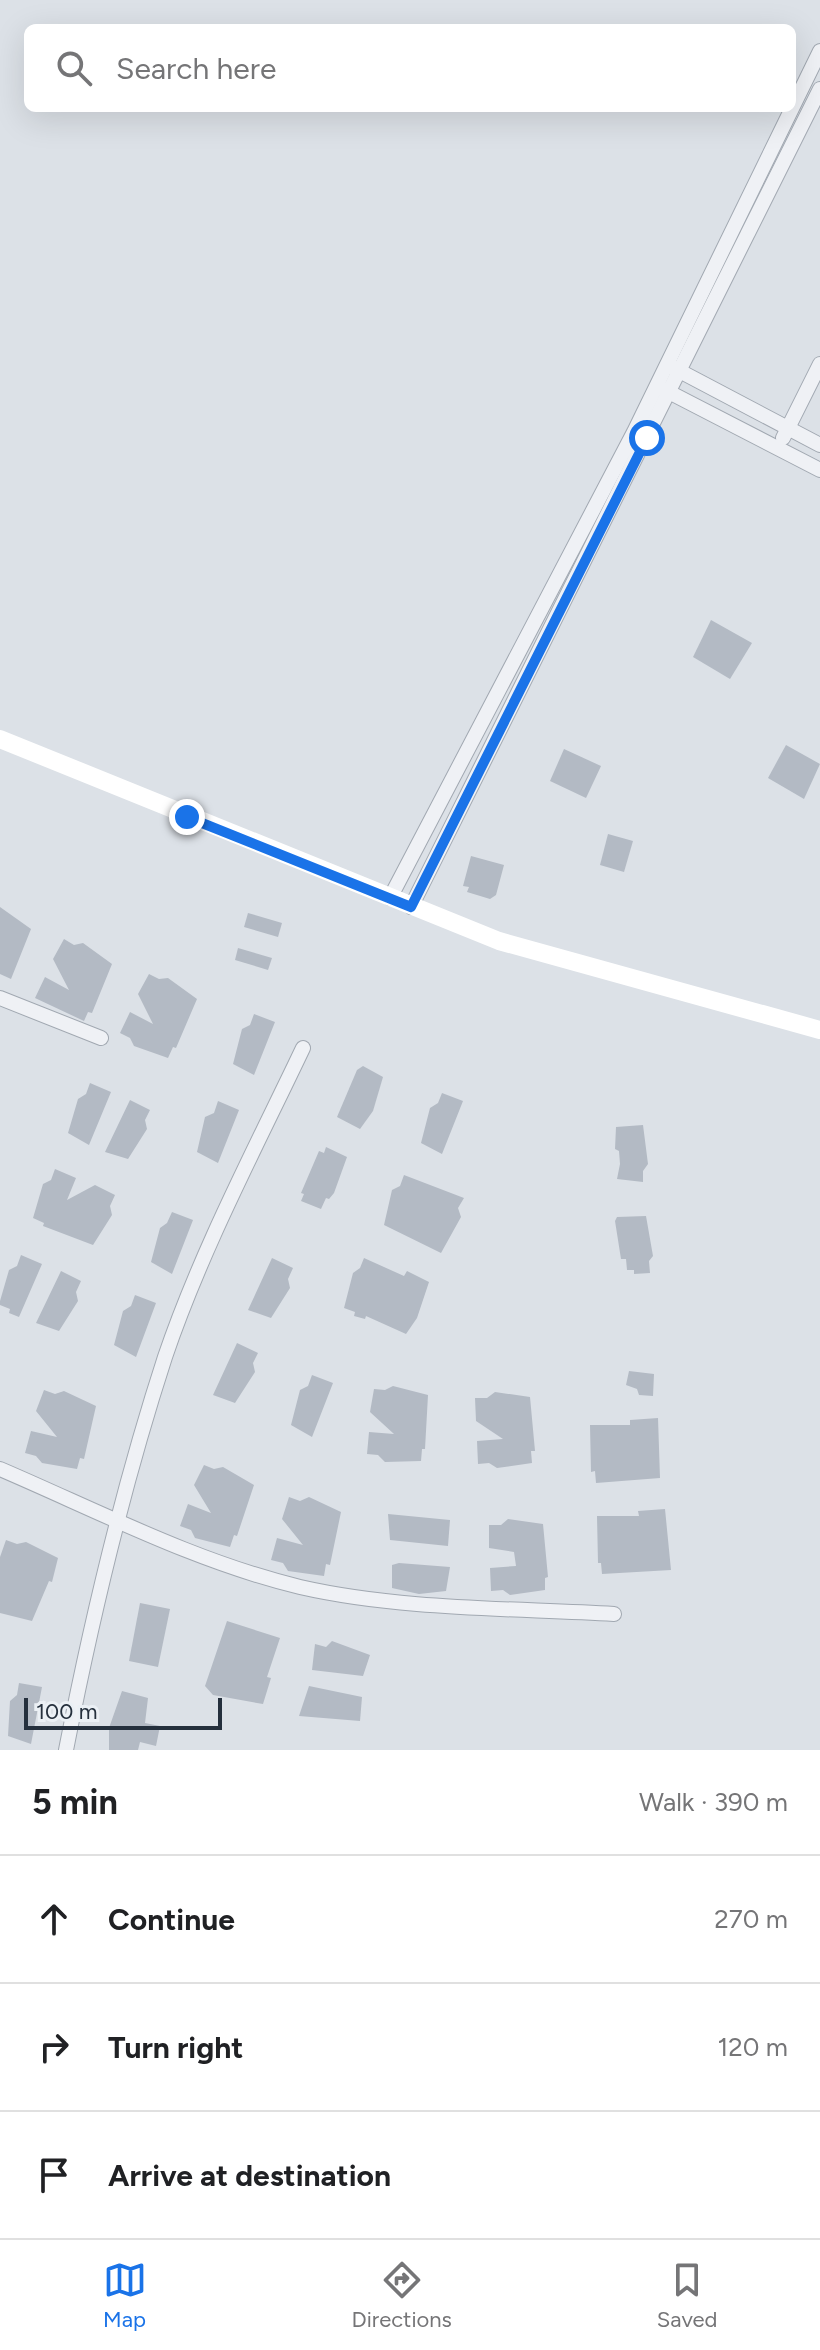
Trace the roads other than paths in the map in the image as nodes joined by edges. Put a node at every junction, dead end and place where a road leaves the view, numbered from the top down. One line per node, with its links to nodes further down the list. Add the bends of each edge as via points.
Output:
1 (820, 51): 3 (street)
2 (820, 89): 6 (street)
3 (796, 102)
4 (792, 112): 6 (street)
5 (820, 364): 8 (street)
6 (672, 367): 7 (street); 8 (street)
7 (663, 388): 10 (street); 13 (street); 14 (street)
8 (787, 430): 9 (street); 10 (street)
9 (820, 445)
10 (777, 449): 11 (street)
11 (820, 470)
12 (0, 739): 13 (street)
13 (390, 898): 14 (street)
14 (411, 907): 16 (street, via 499,941)
15 (0, 998): 17 (street)
16 (820, 1030)
17 (101, 1038)
18 (303, 1048): 20 (street, via 166,1355)
19 (0, 1469): 20 (street)
20 (117, 1520): 21 (street, via 230,1567 302,1587 402,1602); 22 (street)
21 (614, 1614)
22 (66, 1750)

